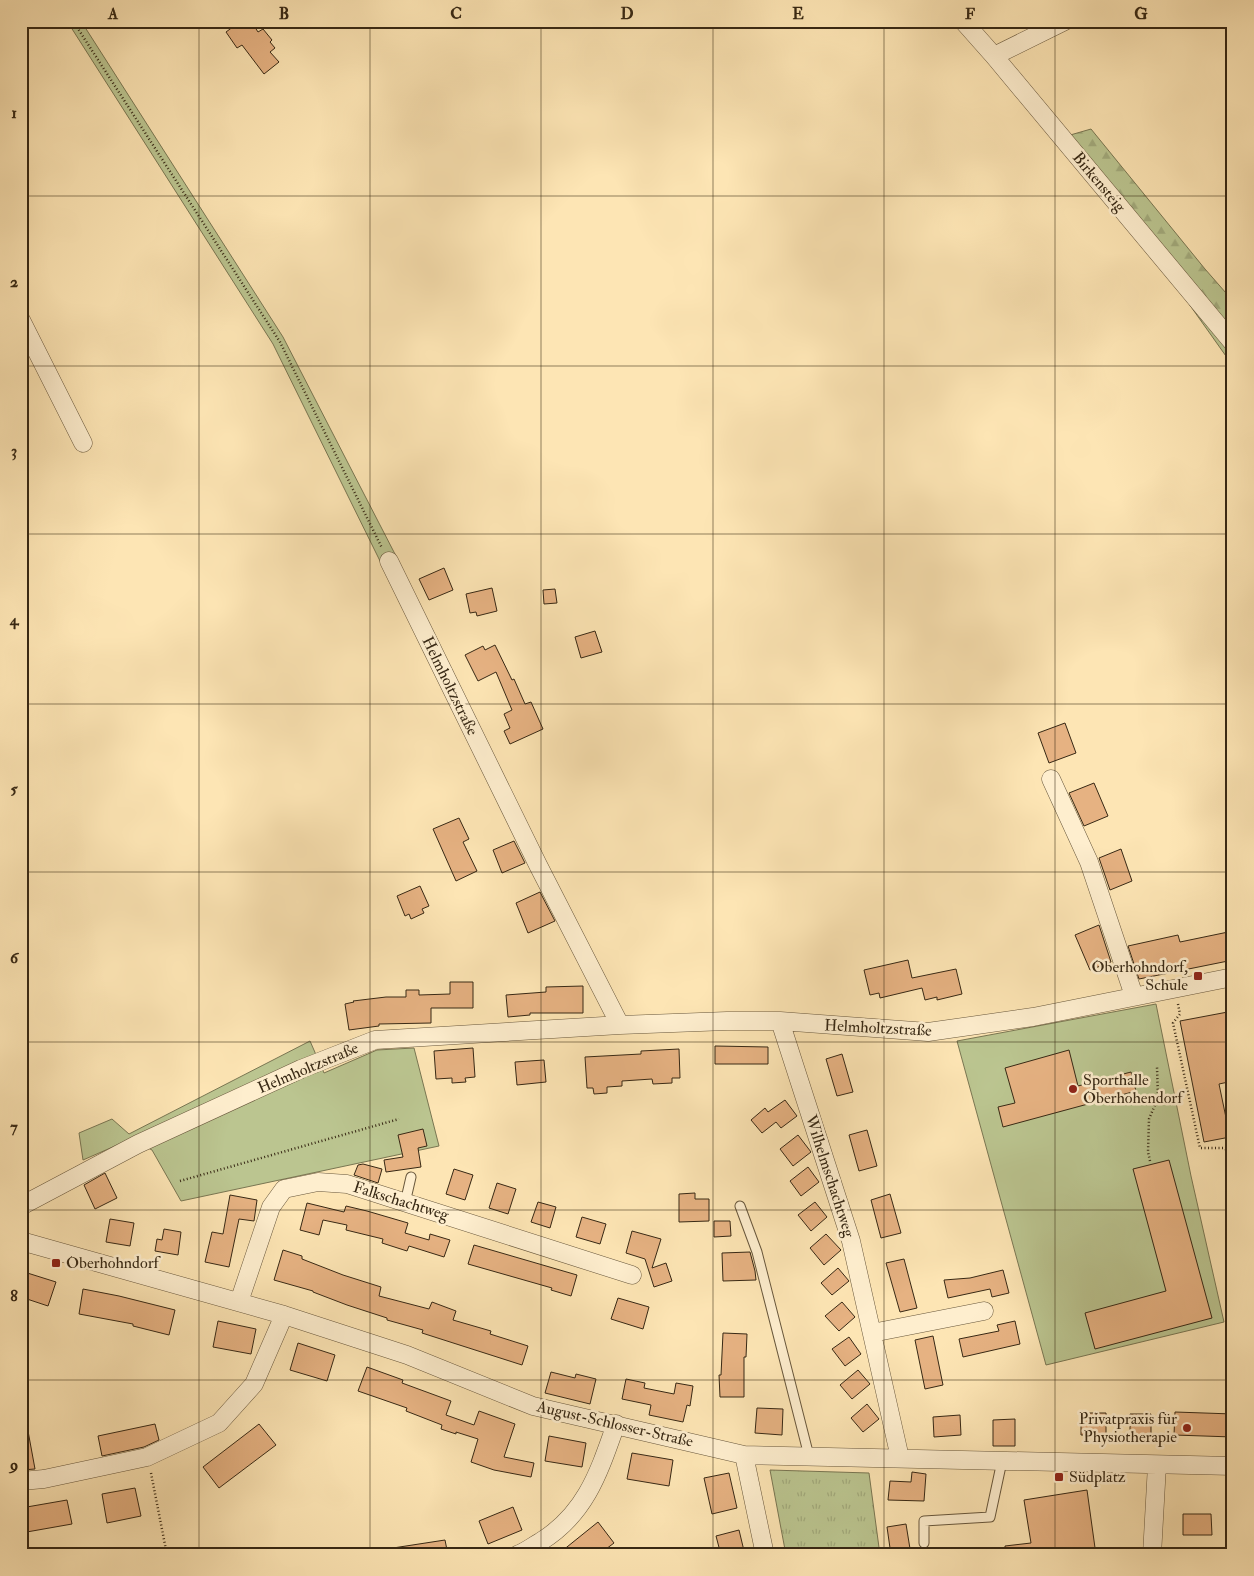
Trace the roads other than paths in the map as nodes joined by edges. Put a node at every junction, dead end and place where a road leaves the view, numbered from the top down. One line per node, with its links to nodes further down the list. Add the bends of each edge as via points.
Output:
1 (963, 21): 3 (street, Birkensteig)
2 (1065, 21): 3 (street)
3 (994, 56): 5 (street, Birkensteig)
4 (21, 320): 6 (street)
5 (1233, 343)
6 (83, 443)
7 (388, 561): 12 (street, Helmholtzstraße)
8 (1051, 779): 10 (street, via 1089,862)
9 (1233, 977): 10 (street, Helmholtzstraße)
10 (1134, 996): 11 (street, Helmholtzstraße, via 928,1032)
11 (780, 1022): 12 (street, Helmholtzstraße); 22 (street, Wilhelmschachtweg, via 851,1241)
12 (620, 1025): 15 (street, Helmholtzstraße, via 375,1040 301,1069 138,1144)
13 (411, 1178): 14 (lane)
14 (405, 1202): 18 (street, Falkschachtweg); 19 (street, Falkschachtweg, via 347,1184 318,1182 284,1188 271,1207)
15 (21, 1206)
16 (740, 1206): 25 (lane, via 757,1252)
17 (21, 1241): 19 (street, August-Schlosser-Straße)
18 (632, 1275)
19 (239, 1302): 21 (street, August-Schlosser-Straße)
20 (984, 1311): 22 (street)
21 (284, 1315): 23 (street, August-Schlosser-Straße, via 407,1355 534,1406); 30 (street, via 254,1384 219,1422 148,1457)
22 (872, 1333): 26 (street, Wilhelmschachtweg)
23 (616, 1424): 24 (street, August-Schlosser-Straße); 32 (street, via 599,1472 581,1505 554,1534)
24 (744, 1455): 25 (street, August-Schlosser-Straße); 33 (street)
25 (809, 1456): 26 (street, August-Schlosser-Straße)
26 (900, 1458): 27 (street, August-Schlosser-Straße)
27 (1002, 1461): 28 (street, August-Schlosser-Straße); 31 (lane, via 990,1517 924,1521)
28 (1157, 1465): 29 (street, August-Schlosser-Straße); 34 (street)
29 (1233, 1466)
30 (21, 1481)
31 (924, 1543)
32 (517, 1555)
33 (765, 1555)
34 (1152, 1555)

